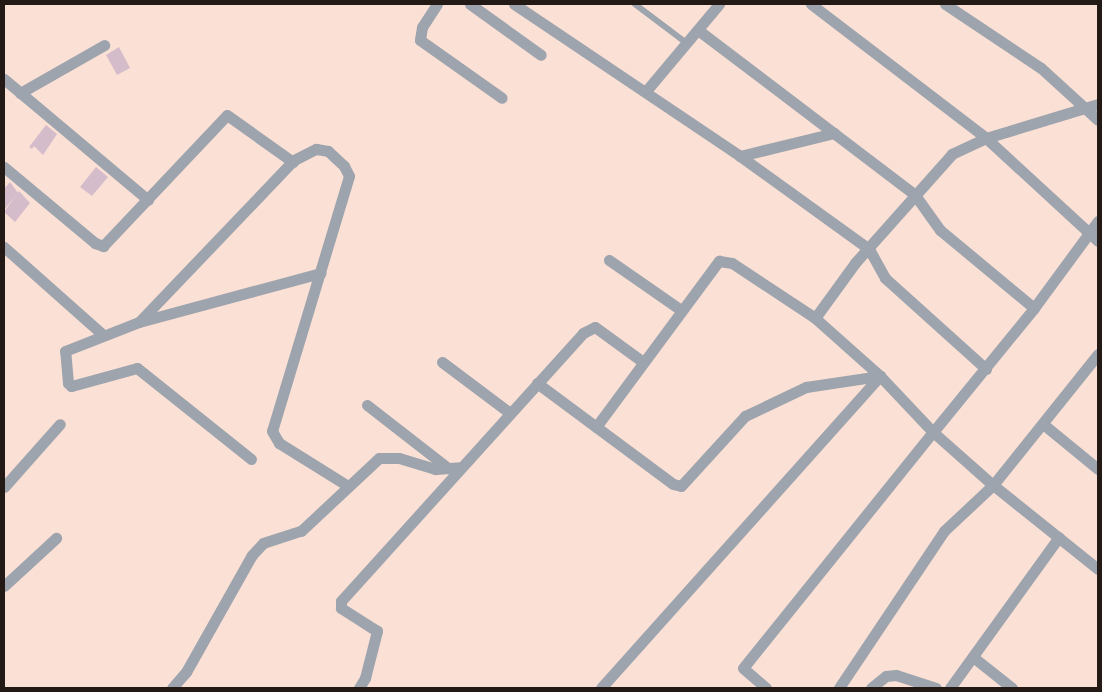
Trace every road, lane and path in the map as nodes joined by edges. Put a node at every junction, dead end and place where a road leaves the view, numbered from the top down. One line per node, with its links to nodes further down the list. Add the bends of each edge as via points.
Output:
1 (437, 4): 15 (street, via 422,28 420,40)
2 (470, 4): 11 (street)
3 (514, 4): 13 (street)
4 (635, 4): 9 (lane)
5 (718, 4): 8 (street)
6 (811, 4): 20 (street)
7 (945, 4): 17 (street, via 1041,68)
8 (698, 30): 9 (street); 19 (street)
9 (687, 43): 13 (street)
10 (104, 45): 14 (street)
11 (541, 55)
12 (4, 79): 14 (street)
13 (646, 91): 21 (street)
14 (20, 93): 25 (street)
15 (502, 98)
16 (1098, 104): 17 (street)
17 (1086, 108): 18 (street); 20 (street)
18 (1098, 120)
19 (834, 133): 21 (street); 24 (street)
20 (986, 138): 24 (street, via 952,154); 27 (street)
21 (740, 156): 30 (street)
22 (293, 162): 25 (street, via 227,116); 32 (street, via 316,149 324,149 344,166 349,176); 36 (street)
23 (4, 167): 25 (street, via 98,245 111,241)
24 (915, 194): 30 (street); 33 (street, via 940,230)
25 (148, 200)
26 (1098, 221): 27 (street)
27 (1089, 234): 28 (street); 33 (street)
28 (1098, 242)
29 (4, 247): 37 (street)
30 (869, 249): 35 (street, via 854,263); 41 (street, via 885,278)
31 (609, 260): 34 (street)
32 (320, 273): 36 (street); 55 (street, via 272,432 279,443)
33 (1034, 308): 41 (street)
34 (681, 310): 35 (street, via 712,266 725,260); 40 (street)
35 (815, 318): 42 (street)
36 (140, 322): 37 (street)
37 (103, 335): 50 (street, via 66,349 69,385 137,368)
38 (1098, 354): 47 (street)
39 (442, 362): 45 (street)
40 (643, 362): 43 (street, via 594,327 583,334); 48 (street)
41 (986, 369): 49 (street)
42 (880, 376): 48 (street, via 806,386 744,416 681,486 673,484); 49 (street); 64 (street)
43 (537, 383): 45 (street); 48 (street)
44 (367, 405): 52 (street)
45 (510, 413): 51 (street)
46 (60, 424): 56 (street)
47 (1043, 424): 53 (street); 54 (street)
48 (596, 427)
49 (933, 432): 54 (street); 65 (street, via 743,668)
50 (251, 459)
51 (461, 467): 52 (street); 63 (street, via 366,577 341,601 341,608 377,630 365,678)
52 (448, 468): 55 (street, via 435,469 394,457 379,458)
53 (1098, 468)
54 (993, 485): 57 (street); 66 (street, via 950,524)
55 (348, 486): 62 (street, via 301,531 269,540 257,548 186,672)
56 (4, 487)
57 (1059, 537): 59 (street); 61 (street)
58 (56, 538): 60 (street)
59 (1098, 569)
60 (4, 586)
61 (973, 657): 69 (street); 70 (street)
62 (172, 688)
63 (359, 688)
64 (601, 688)
65 (766, 688)
66 (839, 688)
67 (872, 688): 68 (street, via 886,676 896,675)
68 (936, 688)
69 (950, 688)
70 (1012, 688)

